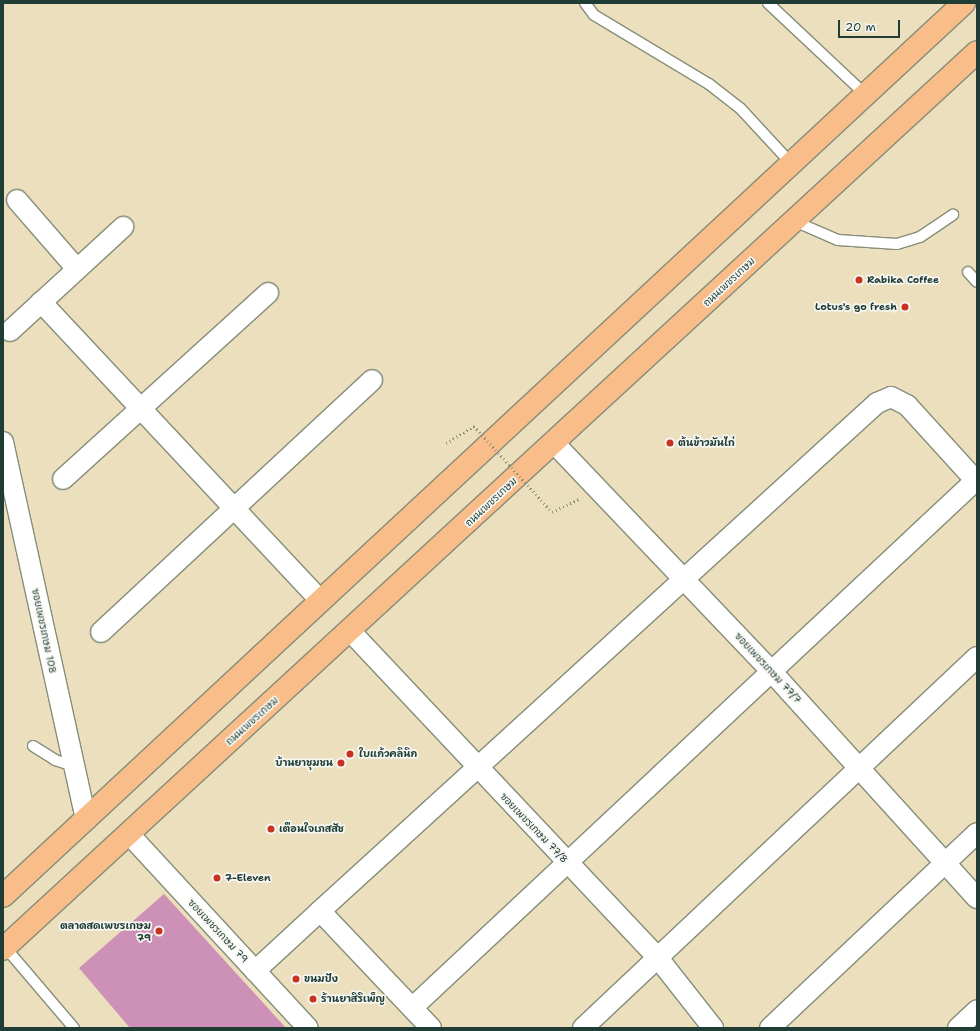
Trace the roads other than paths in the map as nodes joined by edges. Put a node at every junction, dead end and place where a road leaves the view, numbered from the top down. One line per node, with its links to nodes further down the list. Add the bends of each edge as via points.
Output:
1 (585, 3): 6 (lane, via 594,15 709,84 740,108)
2 (768, 3): 5 (lane)
3 (964, 3): 5 (main road)
4 (976, 57): 9 (main road, ถนนเพชรเกษม)
5 (865, 94): 6 (main road)
6 (791, 163): 25 (main road)
7 (17, 200): 11 (street)
8 (953, 215): 9 (lane, via 932,235 890,244 838,240)
9 (794, 221): 20 (main road, ถนนเพชรเกษม)
10 (123, 227): 11 (street)
11 (78, 269): 15 (street)
12 (968, 272): 13 (lane)
13 (977, 282)
14 (268, 293): 18 (street)
15 (41, 302): 16 (street); 18 (street)
16 (10, 331)
17 (372, 380): 23 (street)
18 (140, 409): 21 (street); 23 (street)
19 (3, 442): 31 (street, ซอยเพชรเกษม 108)
20 (554, 443): 24 (street, ซอยเพชรเกษม 77/7); 26 (main road, ถนนเพชรเกษม)
21 (63, 479)
22 (976, 481): 24 (street, via 907,405 891,397 877,403); 29 (street)
23 (234, 508): 25 (street); 27 (street)
24 (684, 579): 29 (street, ซอยเพชรเกษม 77/7); 33 (street)
25 (321, 601): 34 (main road)
26 (350, 631): 33 (street, ซอยเพชรเกษม 77/8); 35 (main road, ถนนเพชรเกษม)
27 (101, 632)
28 (977, 657): 32 (street)
29 (770, 670): 32 (street, ซอยเพชรเกษม 77/7); 37 (street)
30 (33, 746): 31 (lane, via 49,758)
31 (74, 766): 34 (street, ซอยเพชรเกษม 108)
32 (859, 768): 38 (street, ซอยเพชรเกษม 77/7); 43 (street)
33 (478, 769): 37 (street, ซอยเพชรเกษม 77/8); 41 (street)
34 (86, 820): 39 (main road)
35 (128, 833): 42 (main road, ถนนเพชรเกษม); 44 (street, ซอยเพชรเกษม 79)
36 (977, 833): 38 (street)
37 (566, 862): 43 (street, ซอยเพชรเกษม 77/8); 45 (street)
38 (945, 862): 40 (street, ซอยเพชรเกษม 77/7); 52 (street)
39 (3, 896)
40 (977, 898)
41 (320, 911): 44 (street); 45 (street)
42 (4, 948): 47 (lane)
43 (658, 958): 50 (street); 51 (street, ซอยเพชรเกษม 77/8)
44 (255, 971): 48 (street, ซอยเพชรเกษม 79)
45 (412, 1008): 49 (street)
46 (977, 1010): 53 (street)
47 (72, 1027)
48 (308, 1028)
49 (431, 1028)
50 (583, 1028)
51 (712, 1028)
52 (770, 1028)
53 (958, 1028)

